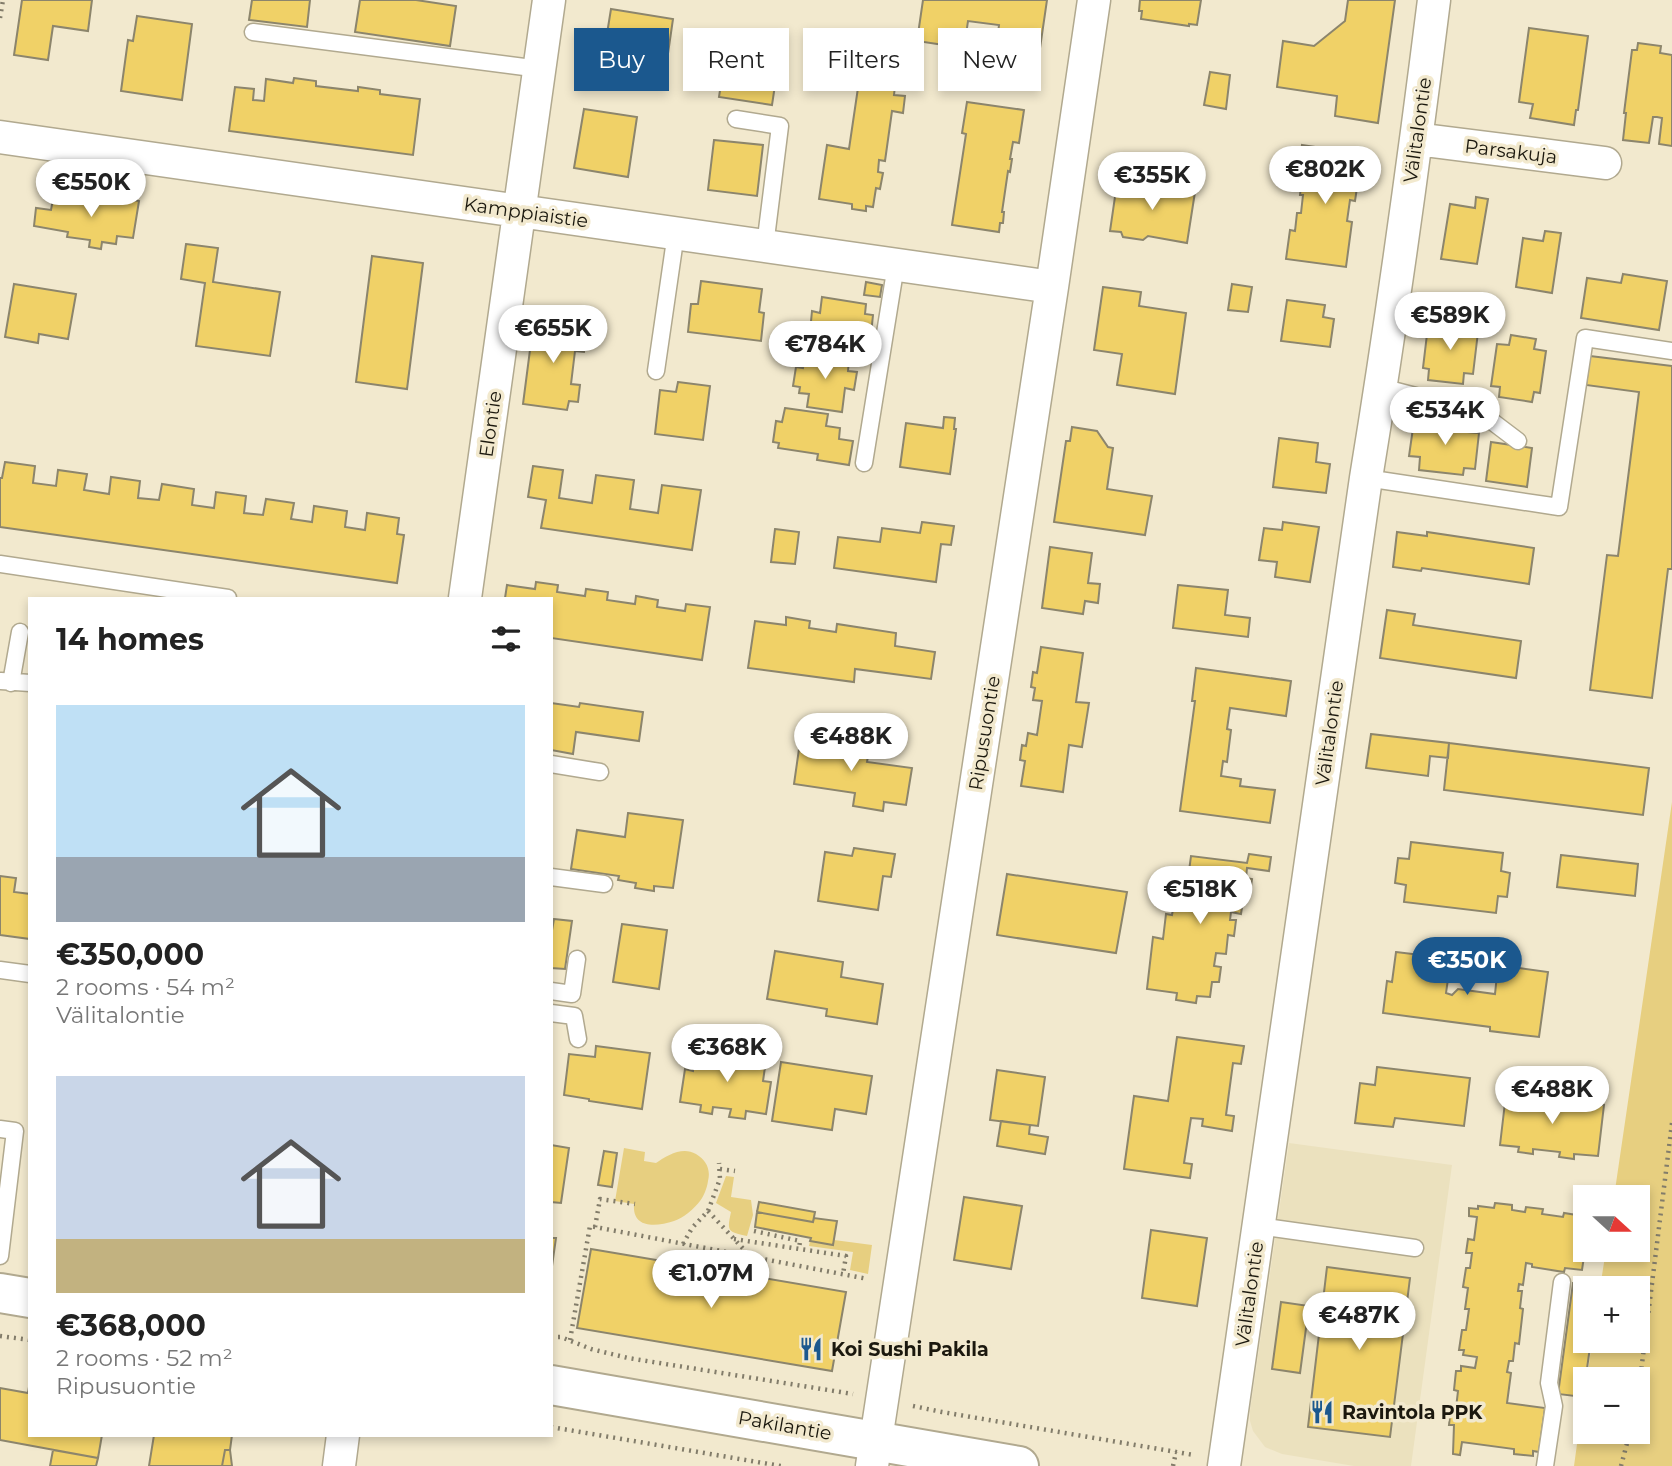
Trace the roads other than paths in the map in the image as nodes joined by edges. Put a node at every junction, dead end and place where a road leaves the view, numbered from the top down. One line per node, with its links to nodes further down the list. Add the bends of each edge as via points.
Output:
1 (550, 0): 5 (street, Elontie)
2 (1094, 0): 14 (street, Ripusuontie)
3 (1434, 0): 8 (street, Välitalontie)
4 (253, 32): 5 (lane)
5 (540, 69): 10 (street, Elontie)
6 (736, 118): 12 (lane, via 779,126)
7 (0, 137): 10 (street, Kamppiaistie)
8 (1416, 139): 9 (street, Parsakuja); 17 (street, Välitalontie)
9 (1605, 163)
10 (520, 211): 11 (street, Kamppiaistie); 23 (street, Elontie)
11 (676, 233): 12 (street, Kamppiaistie); 16 (lane)
12 (765, 246): 13 (street, Kamppiaistie)
13 (896, 265): 14 (street, Kamppiaistie); 19 (lane)
14 (1052, 287): 46 (street, Ripusuontie)
15 (1672, 351): 20 (lane, via 1585,338 1559,507)
16 (656, 371)
17 (1381, 387): 18 (lane, via 1481,413); 20 (street, Välitalontie)
18 (1518, 441)
19 (864, 463)
20 (1366, 478): 38 (street, Välitalontie)
21 (0, 564): 22 (lane)
22 (221, 597)
23 (465, 597)
24 (20, 632): 25 (lane)
25 (6, 682): 26 (lane)
26 (28, 683)
27 (553, 764): 28 (lane)
28 (600, 772)
29 (553, 877): 30 (lane)
30 (604, 884)
31 (577, 959): 34 (lane, via 572,994)
32 (0, 970): 33 (lane)
33 (28, 974)
34 (553, 991)
35 (553, 1013): 36 (lane, via 574,1016)
36 (578, 1039)
37 (0, 1129): 40 (lane, via 15,1132)
38 (1259, 1226): 39 (lane); 49 (street, Välitalontie)
39 (1415, 1248)
40 (0, 1256)
41 (1562, 1282): 50 (lane, via 1549,1383 1554,1406)
42 (0, 1293): 43 (main road)
43 (28, 1298)
44 (553, 1385): 46 (main road, Pakilantie)
45 (344, 1437): 47 (street)
46 (874, 1453): 48 (main road, Pakilantie)
47 (339, 1466)
48 (1019, 1466)
49 (1224, 1466)
50 (1545, 1466)

